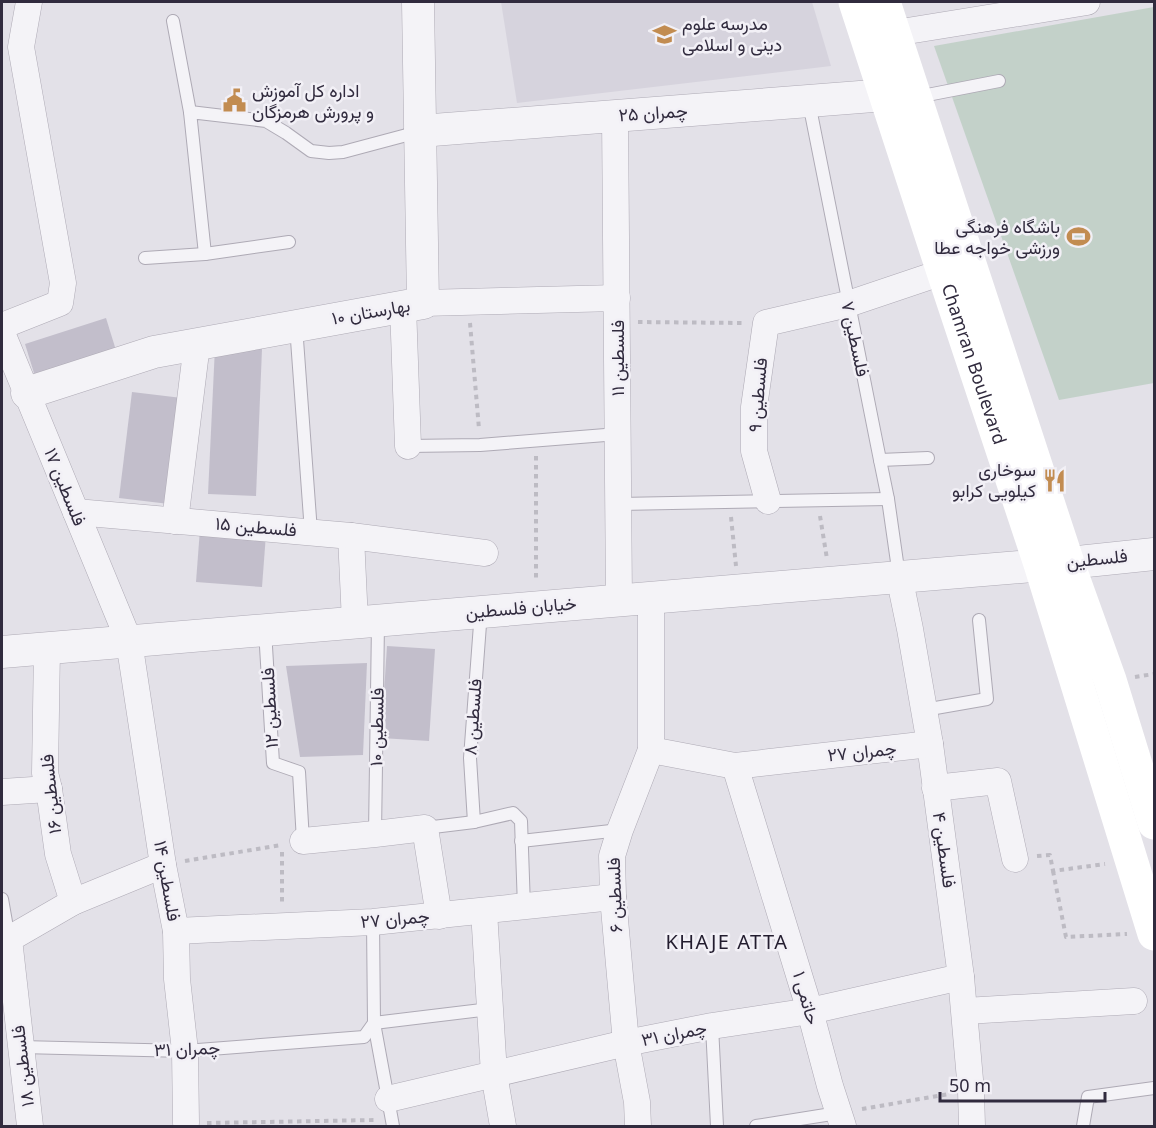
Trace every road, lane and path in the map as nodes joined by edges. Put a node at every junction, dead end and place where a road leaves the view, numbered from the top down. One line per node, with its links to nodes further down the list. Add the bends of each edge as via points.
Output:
1 (29, 2): 8 (street)
2 (418, 2): 14 (street, بهارستان ۱۰)
3 (855, 2): 10 (main road, Chamran Boulevard)
4 (884, 2): 7 (main road, Chamran Boulevard)
5 (1087, 2): 7 (street)
6 (173, 21): 12 (lane)
7 (895, 33): 10 (main road, Chamran Boulevard)
8 (11, 52): 24 (street, via 63,283 60,303)
9 (999, 81): 10 (lane)
10 (901, 96): 11 (street, چمران ۲۵); 18 (main road, Chamran Boulevard); 46 (main road, Chamran Boulevard)
11 (808, 101): 13 (street, چمران ۲۵); 20 (lane, فلسطین ۷)
12 (190, 112): 14 (lane, via 266,121 311,151 329,153); 16 (lane)
13 (615, 116): 14 (street, چمران ۲۵); 22 (street, فلسطین ۱۱)
14 (420, 131): 21 (street, بهارستان ۱۰)
15 (289, 242): 16 (lane)
16 (205, 254): 17 (lane)
17 (145, 258)
18 (943, 272): 20 (street); 46 (main road, Chamran Boulevard)
19 (468, 302): 21 (street); 22 (street); 31 (path)
20 (848, 304): 23 (street); 34 (lane, فلسطین ۷)
21 (413, 305): 25 (street, بهارستان ۱۰); 32 (street)
22 (617, 310): 23 (path); 29 (street, فلسطین ۱۱)
23 (766, 323): 37 (street, فلسطین ۹, via 754,407 754,451)
24 (2, 326)
25 (296, 326): 27 (street, بهارستان ۱۰); 42 (lane)
26 (2, 333): 28 (street, فلسطین ۱۷)
27 (197, 344): 28 (street, بهارستان ۱۰, via 154,352); 41 (street)
28 (27, 393): 40 (street, فلسطین ۱۷)
29 (618, 434): 30 (lane); 39 (street, فلسطین ۱۱)
30 (536, 440): 31 (lane); 52 (path)
31 (480, 445): 32 (lane)
32 (408, 446)
33 (928, 458): 34 (lane)
34 (880, 460): 35 (lane, فلسطین ۷)
35 (888, 499): 36 (lane); 47 (lane, فلسطین ۷)
36 (817, 500): 37 (lane); 48 (path)
37 (768, 501): 38 (lane)
38 (730, 502): 39 (lane); 49 (path)
39 (619, 504): 51 (street, فلسطین ۱۱)
40 (76, 512): 41 (street, فلسطین ۱۵); 57 (street, فلسطین ۱۷)
41 (175, 521): 42 (street, فلسطین ۱۵)
42 (311, 532): 43 (street, فلسطین ۱۵)
43 (351, 536): 44 (street, فلسطین ۱۵); 55 (street)
44 (485, 553)
45 (1155, 554): 46 (street, فلسطین)
46 (1054, 563): 47 (street, خیابان فلسطین); 68 (main road, Chamran Boulevard, via 1110,680); 75 (main road, Chamran Boulevard)
47 (899, 576): 48 (street, خیابان فلسطین); 60 (street, فلسطین ۴)
48 (831, 582): 49 (street, خیابان فلسطین)
49 (738, 590): 50 (street, خیابان فلسطین)
50 (651, 597): 51 (street, خیابان فلسطین); 62 (street, فلسطین ۶)
51 (619, 600): 52 (street, خیابان فلسطین)
52 (536, 608): 53 (street, خیابان فلسطین)
53 (481, 611): 55 (street, خیابان فلسطین); 67 (lane, فلسطین ۸, via 470,758)
54 (979, 620): 60 (lane, via 987,699)
55 (367, 621): 56 (street, خیابان فلسطین); 71 (lane, فلسطین ۱۰)
56 (265, 630): 57 (street, خیابان فلسطین); 72 (lane, فلسطین ۱۲, via 273,763 299,772)
57 (129, 641): 58 (street, خیابان فلسطین); 76 (street, فلسطین ۱۴)
58 (47, 648): 59 (street, خیابان فلسطین); 65 (street, فلسطین ۱۶, via 45,773)
59 (2, 652)
60 (924, 710): 61 (street, فلسطین ۴)
61 (930, 744): 63 (street, چمران ۲۷); 64 (street, فلسطین ۴)
62 (651, 750): 63 (street, چمران ۲۷); 70 (street, فلسطین ۶)
63 (735, 766): 93 (street, حاتمی ۱)
64 (935, 788): 74 (street, via 998,781); 89 (street, فلسطین ۴)
65 (49, 789): 66 (street); 80 (street, فلسطین ۱۶, via 58,854)
66 (2, 792)
67 (474, 822): 69 (lane); 73 (lane, via 513,813 521,822)
68 (1155, 823)
69 (426, 828): 71 (street); 83 (street)
70 (620, 830): 73 (lane); 78 (street, فلسطین ۶, via 612,856)
71 (375, 834): 72 (street)
72 (303, 841)
73 (521, 841): 81 (lane)
74 (1015, 859): 77 (path, via 1050,855)
75 (1131, 860): 77 (path); 87 (main road, Chamran Boulevard)
76 (163, 865): 80 (street); 85 (path, via 282,844); 86 (street, فلسطین ۱۴)
77 (1053, 871): 87 (path, via 1066,938)
78 (613, 897): 81 (street, چمران ۲۷); 97 (street, فلسطین ۶)
79 (2, 899): 88 (lane, فلسطین ۱۸)
80 (73, 902): 88 (street)
81 (524, 907): 82 (street, چمران ۲۷)
82 (484, 912): 83 (street, چمران ۲۷); 92 (street)
83 (440, 916): 84 (street, چمران ۲۷)
84 (373, 922): 85 (street, چمران ۲۷); 95 (lane)
85 (282, 926): 86 (street, چمران ۲۷)
86 (176, 931): 99 (street, فلسطین ۱۴)
87 (1154, 933)
88 (9, 939): 90 (street, فلسطین ۱۸)
89 (961, 977): 93 (street, چمران ۳۱); 94 (street, فلسطین ۴)
90 (9, 998): 98 (street, فلسطین ۱۸)
91 (1134, 1002): 94 (street)
92 (490, 1009): 95 (lane, چمران ۳۱); 100 (street)
93 (810, 1011): 96 (street, چمران ۳۱); 104 (street, حاتمی ۱)
94 (965, 1011): 102 (street, فلسطین ۴)
95 (374, 1023): 99 (lane, چمران ۳۱, via 364,1037); 103 (lane)
96 (712, 1026): 97 (street, چمران ۳۱); 110 (lane)
97 (626, 1043): 100 (street, چمران ۳۱); 109 (street, فلسطین ۶)
98 (21, 1047): 99 (lane, چمران ۳۱); 107 (street, فلسطین ۱۸)
99 (185, 1051): 105 (street, فلسطین ۱۴)
100 (494, 1074): 103 (street, چمران ۳۱); 108 (street)
101 (1154, 1088): 113 (lane, via 1088,1097)
102 (971, 1090): 104 (path); 112 (street, فلسطین ۴)
103 (391, 1115): 106 (path)
104 (840, 1120): 111 (lane)
105 (186, 1123): 106 (path)
106 (285, 1124)
107 (30, 1126)
108 (502, 1126)
109 (638, 1126)
110 (717, 1126)
111 (756, 1126)
112 (972, 1126)
113 (1083, 1126)

